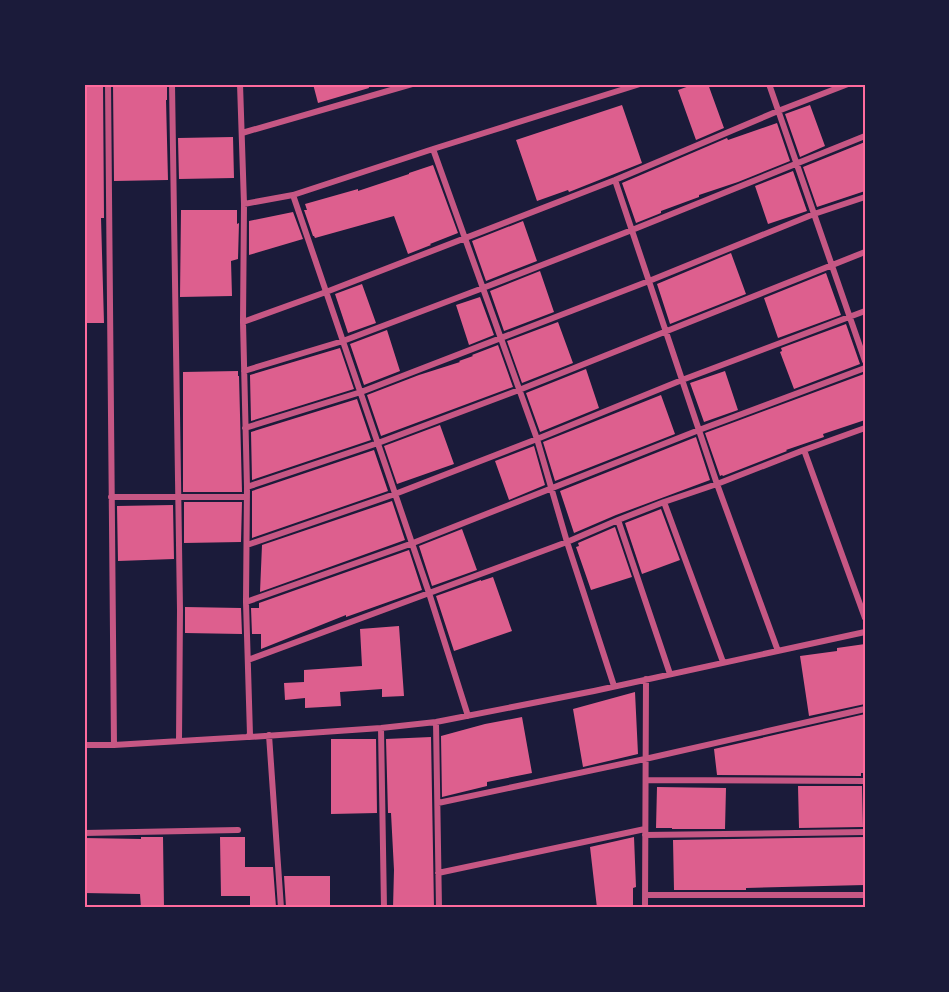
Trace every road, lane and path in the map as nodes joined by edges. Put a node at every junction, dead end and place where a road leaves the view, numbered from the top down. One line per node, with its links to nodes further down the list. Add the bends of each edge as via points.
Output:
1 (108, 84): 47 (street)
2 (172, 84): 48 (street)
3 (240, 84): 9 (street)
4 (412, 84): 9 (street)
5 (640, 84): 11 (street)
6 (769, 84): 8 (street)
7 (848, 84): 8 (street)
8 (778, 111): 12 (street); 13 (street)
9 (242, 133): 16 (street)
10 (865, 136): 12 (street)
11 (432, 149): 14 (street); 19 (street)
12 (796, 162): 17 (street); 18 (street)
13 (615, 180): 18 (street); 19 (street)
14 (293, 195): 16 (street); 24 (street)
15 (865, 197): 17 (street)
16 (243, 204): 27 (street)
17 (814, 214): 21 (street); 22 (street)
18 (632, 230): 22 (street); 23 (street)
19 (465, 238): 23 (street); 24 (street)
20 (865, 252): 21 (street)
21 (832, 264): 26 (street); 28 (street)
22 (649, 281): 28 (street); 29 (street)
23 (483, 288): 29 (street); 30 (street)
24 (326, 292): 27 (street); 30 (street)
25 (865, 311): 26 (street)
26 (850, 317): 31 (street); 34 (street)
27 (243, 322): 33 (street)
28 (666, 331): 34 (street); 35 (street)
29 (500, 337): 35 (street); 36 (street)
30 (343, 341): 33 (street); 36 (street)
31 (865, 360)
32 (865, 368): 39 (street)
33 (244, 371): 37 (street)
34 (682, 380): 39 (street); 40 (street)
35 (519, 390): 40 (street); 41 (street)
36 (361, 392): 37 (street); 41 (street)
37 (244, 428): 44 (street)
38 (865, 428): 42 (street)
39 (699, 430): 43 (street); 45 (street)
40 (537, 439): 45 (street); 46 (street)
41 (378, 443): 44 (street); 46 (street)
42 (804, 450): 43 (street); 57 (street)
43 (717, 484): 50 (street); 59 (street)
44 (247, 487): 49 (street)
45 (552, 488): 52 (street); 53 (street)
46 (395, 494): 53 (street); 54 (street)
47 (111, 497): 48 (street); 73 (street)
48 (178, 497): 49 (street); 71 (street)
49 (247, 497): 54 (street)
50 (664, 502): 51 (street); 61 (street)
51 (618, 520): 52 (street); 62 (street)
52 (567, 542): 55 (street); 64 (street)
53 (413, 543): 55 (street); 56 (street)
54 (247, 545): 56 (street)
55 (429, 593): 60 (street); 66 (street)
56 (246, 602): 60 (street)
57 (865, 618)
58 (865, 632): 59 (street)
59 (777, 651): 61 (street)
60 (248, 660): 70 (street)
61 (723, 662): 62 (street)
62 (670, 674): 63 (street)
63 (646, 679): 64 (street); 74 (street)
64 (614, 686): 66 (street)
65 (865, 709): 74 (street)
66 (468, 716): 67 (street)
67 (436, 722): 68 (street); 77 (street)
68 (381, 728): 69 (street); 86 (street)
69 (269, 735): 70 (street); 85 (street)
70 (249, 737): 71 (street)
71 (179, 741): 73 (street)
72 (84, 745): 73 (street)
73 (114, 745)
74 (645, 759): 75 (street); 77 (street)
75 (646, 780): 76 (street); 79 (street)
76 (865, 781)
77 (438, 803): 82 (street)
78 (238, 830): 81 (street)
79 (645, 832): 80 (street); 82 (street); 83 (street)
80 (865, 832)
81 (84, 833)
82 (438, 873): 87 (street)
83 (645, 895): 84 (street); 88 (street)
84 (865, 895)
85 (281, 908)
86 (384, 908)
87 (439, 908)
88 (645, 908)

